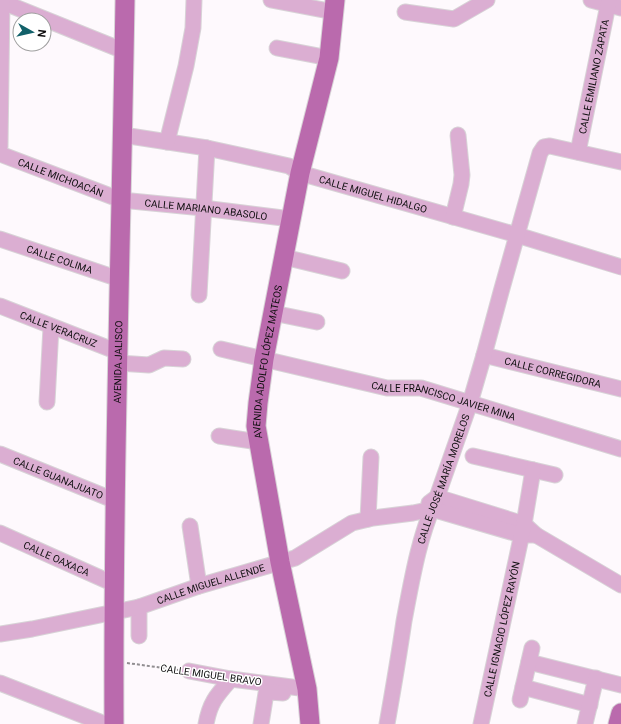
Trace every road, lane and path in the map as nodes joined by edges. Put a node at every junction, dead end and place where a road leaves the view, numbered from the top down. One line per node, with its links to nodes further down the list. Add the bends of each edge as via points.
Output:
1 (125, 0): 11 (main road, AVENIDA JALISCO)
2 (194, 0): 16 (street, via 193,28)
3 (271, 0): 8 (street)
4 (487, 0): 9 (street, via 454,19)
5 (591, 0): 7 (street)
6 (1, 1): 11 (street); 13 (street)
7 (612, 4): 19 (street, CALLE EMILIANO ZAPATA)
8 (335, 6): 12 (main road, AVENIDA ADOLFO LÓPEZ MATEOS)
9 (405, 12)
10 (277, 48): 12 (street)
11 (124, 51): 15 (main road, AVENIDA JALISCO)
12 (329, 58): 22 (main road, AVENIDA ADOLFO LÓPEZ MATEOS)
13 (1, 75): 17 (street)
14 (458, 135): 25 (street, via 461,179)
15 (123, 136): 16 (street, CALLE MIGUEL HIDALGO); 23 (main road, AVENIDA JALISCO)
16 (167, 142): 18 (street, CALLE MIGUEL HIDALGO)
17 (0, 147)
18 (207, 148): 22 (street, CALLE MIGUEL HIDALGO, via 289,166); 24 (street)
19 (578, 152): 21 (street); 27 (street, CALLE JOSÉ MARÍA MORELOS, via 544,147 540,153)
20 (0, 154): 23 (street, CALLE MICHOACÁN)
21 (621, 162)
22 (300, 173): 25 (street, CALLE MIGUEL HIDALGO); 26 (main road, AVENIDA ADOLFO LÓPEZ MATEOS)
23 (121, 200): 24 (street, CALLE MARIANO ABASOLO); 32 (main road, AVENIDA JALISCO)
24 (203, 208): 26 (street, CALLE MARIANO ABASOLO); 33 (street)
25 (453, 216): 27 (street, CALLE MIGUEL HIDALGO)
26 (291, 219): 29 (main road, AVENIDA ADOLFO LÓPEZ MATEOS)
27 (517, 235): 30 (street, CALLE MIGUEL HIDALGO); 39 (street, CALLE JOSÉ MARÍA MORELOS)
28 (0, 239): 32 (street, CALLE COLIMA)
29 (284, 257): 31 (street); 35 (main road, AVENIDA ADOLFO LÓPEZ MATEOS)
30 (621, 267)
31 (342, 271)
32 (119, 279): 40 (main road, AVENIDA JALISCO)
33 (199, 295)
34 (0, 306): 37 (street, CALLE VERACRUZ)
35 (273, 313): 36 (street); 42 (main road, AVENIDA ADOLFO LÓPEZ MATEOS)
36 (317, 322)
37 (51, 326): 40 (street, CALLE VERACRUZ); 44 (street)
38 (222, 349): 42 (street, CALLE FRANCISCO JAVIER MINA)
39 (484, 355): 43 (street, CALLE CORREGIDORA); 45 (street, CALLE JOSÉ MARÍA MORELOS)
40 (118, 358): 41 (street, CALLE VERACRUZ, via 149,365 164,358); 54 (main road, AVENIDA JALISCO)
41 (183, 359)
42 (264, 359): 45 (street, CALLE FRANCISCO JAVIER MINA, via 388,388 421,388); 47 (main road, AVENIDA ADOLFO LÓPEZ MATEOS, via 256,426)
43 (621, 388)
44 (47, 402)
45 (470, 403): 48 (street, CALLE FRANCISCO JAVIER MINA); 55 (street, CALLE JOSÉ MARÍA MORELOS)
46 (219, 436): 47 (street)
47 (259, 442): 60 (main road, AVENIDA ADOLFO LÓPEZ MATEOS)
48 (621, 449)
49 (0, 454): 54 (street, CALLE GUANAJUATO)
50 (473, 456): 52 (street)
51 (371, 457): 56 (street)
52 (533, 470): 53 (street); 58 (street, CALLE IGNACIO LÓPEZ RAYÓN)
53 (555, 475)
54 (116, 501): 61 (main road, AVENIDA JALISCO)
55 (435, 503): 56 (street, CALLE MIGUEL ALLENDE, via 413,513); 58 (street); 82 (street, CALLE JOSÉ MARÍA MORELOS, via 418,547)
56 (368, 519): 60 (street, CALLE MIGUEL ALLENDE, via 352,524 295,558)
57 (190, 526): 63 (street)
58 (527, 531): 62 (street); 83 (street, CALLE IGNACIO LÓPEZ RAYÓN)
59 (0, 533): 61 (street, CALLE OAXACA)
60 (280, 562): 63 (street, CALLE MIGUEL ALLENDE); 74 (main road, AVENIDA ADOLFO LÓPEZ MATEOS)
61 (114, 584): 65 (main road, AVENIDA JALISCO)
62 (621, 584)
63 (199, 586): 64 (street, CALLE MIGUEL ALLENDE)
64 (139, 607): 65 (street, CALLE MIGUEL ALLENDE); 67 (street)
65 (114, 613): 66 (street, CALLE MIGUEL ALLENDE); 68 (main road, AVENIDA JALISCO)
66 (0, 634)
67 (139, 636)
68 (114, 662): 69 (path, CALLE MIGUEL BRAVO); 78 (main road, AVENIDA JALISCO)
69 (190, 671): 71 (street, CALLE MIGUEL BRAVO)
70 (596, 678): 73 (street); 75 (street); 75 (street, via 530,655 521,693)
71 (231, 679): 74 (street, CALLE MIGUEL BRAVO); 79 (street, via 212,702)
72 (0, 683): 77 (street)
73 (621, 685)
74 (308, 693): 80 (street, via 266,693); 81 (main road, AVENIDA ADOLFO LÓPEZ MATEOS)
75 (590, 705): 84 (street)
76 (621, 713): 85 (main road)
77 (105, 724)
78 (114, 724)
79 (206, 724)
80 (261, 724)
81 (310, 724)
82 (387, 724)
83 (481, 724)
84 (586, 724)
85 (618, 724)

